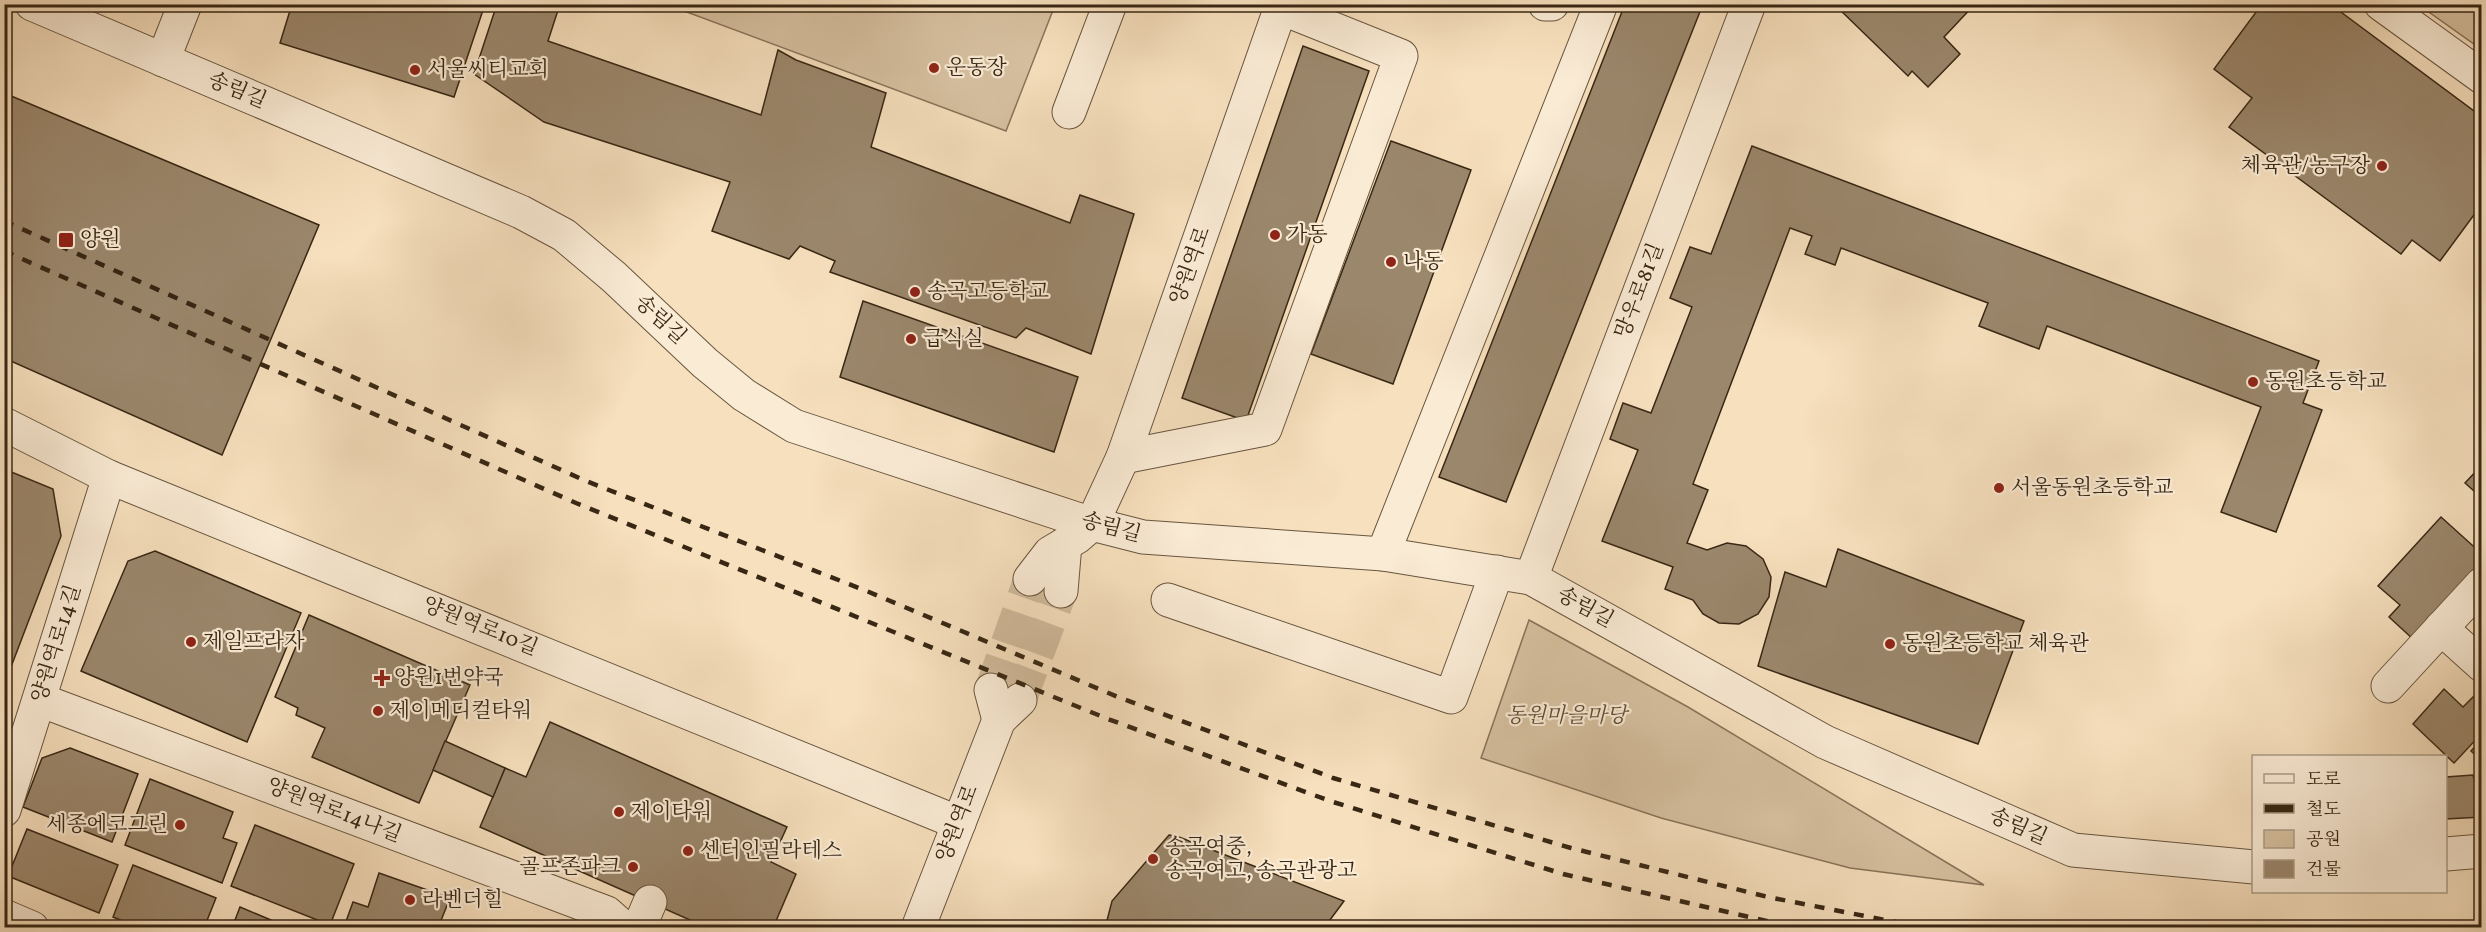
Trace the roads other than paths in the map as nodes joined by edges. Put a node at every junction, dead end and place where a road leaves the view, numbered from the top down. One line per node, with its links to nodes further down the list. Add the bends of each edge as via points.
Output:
1 (32, 4): 10 (street, 송림길)
2 (185, 4): 10 (street)
3 (1110, 4): 12 (street)
4 (1545, 4): 5 (street)
5 (1552, 4)
6 (1600, 4): 18 (street)
7 (1749, 4): 20 (street, 망우로81길)
8 (2381, 4): 11 (street)
9 (1282, 6): 14 (street, 양원역로); 14 (street, via 1401,56 1266,429)
10 (163, 60): 16 (street, 송림길, via 520,212 564,235 705,363 744,395 794,426)
11 (2481, 77)
12 (1068, 112)
13 (4, 424): 15 (street, 양원역로10길)
14 (1123, 457): 16 (street, 양원역로)
15 (109, 477): 28 (street, 양원역로14길); 31 (street, 양원역로10길)
16 (1092, 524): 17 (street); 18 (street, 송림길, via 1164,540)
17 (1065, 544): 21 (street, via 1046,556); 23 (street)
18 (1383, 554): 19 (street, 송림길)
19 (1497, 572): 20 (street, 송림길); 24 (street, via 1450,697)
20 (1531, 578): 34 (street, 송림길, via 1825,742 2073,850)
21 (1030, 579)
22 (2481, 584): 25 (street)
23 (1061, 591)
24 (1168, 600)
25 (2440, 628): 26 (street); 27 (street)
26 (2481, 665)
27 (2388, 686)
28 (40, 700): 30 (street, 양원역로14길); 37 (street, 양원역로14나길, via 607,913)
29 (1003, 704): 31 (street, 양원역로)
30 (4, 810)
31 (959, 823): 38 (street, 양원역로)
32 (2481, 851): 33 (street)
33 (2447, 854)
34 (2252, 867)
35 (4, 916): 36 (street)
36 (32, 927)
37 (624, 927)
38 (918, 927)

